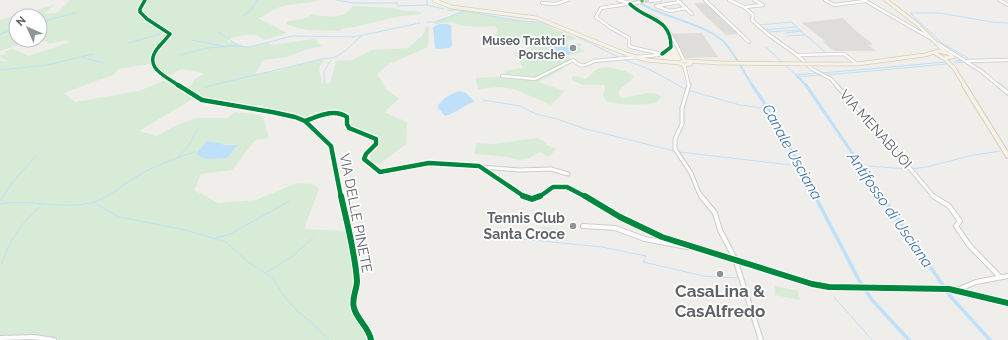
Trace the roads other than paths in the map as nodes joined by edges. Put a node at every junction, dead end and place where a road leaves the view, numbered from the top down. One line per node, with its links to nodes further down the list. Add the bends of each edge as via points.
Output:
1 (145, 0): 45 (street, via 140,9 141,13 147,20 170,34 156,49 153,67 198,99 284,114)
2 (434, 0): 34 (main road, via 451,7 537,18)
3 (568, 0): 18 (street, via 555,4)
4 (618, 0): 19 (street)
5 (629, 0): 19 (street)
6 (660, 0): 16 (street)
7 (677, 0): 17 (street)
8 (706, 0): 26 (street)
9 (729, 0): 22 (street, VIA MENABUOI)
10 (754, 0): 22 (street, via 763,5)
11 (825, 0): 12 (street, via 834,4)
12 (864, 0): 25 (street)
13 (886, 0): 25 (main road)
14 (999, 0): 20 (street)
15 (641, 2): 19 (street)
16 (650, 2)
17 (680, 2): 21 (street); 21 (street, via 656,6 670,11)
18 (542, 3)
19 (629, 4): 24 (street, via 655,18); 30 (street, via 601,8 596,17 629,38 631,47)
20 (1008, 5)
21 (686, 8): 23 (street)
22 (744, 8): 31 (street, VIA MENABUOI, via 753,15 754,22)
23 (692, 14)
24 (670, 33): 30 (street, via 671,47); 39 (street)
25 (932, 39): 27 (main road)
26 (749, 42)
27 (937, 44): 28 (main road, via 939,49); 29 (main road); 38 (street)
28 (936, 52): 29 (main road); 32 (main road); 33 (main road)
29 (946, 52): 36 (main road, via 952,56)
30 (662, 54): 34 (street)
31 (797, 55): 40 (street, via 844,54); 53 (street, VIA MENABUOI, via 831,79 934,197 947,204 960,221 956,226 969,245)
32 (925, 55): 33 (main road); 40 (main road)
33 (938, 56): 35 (main road)
34 (635, 57): 39 (main road); 43 (street, via 594,61 583,66 573,60 532,79)
35 (943, 58): 36 (main road); 41 (main road)
36 (951, 58): 41 (main road)
37 (1008, 60): 38 (street)
38 (967, 61): 44 (street)
39 (686, 62): 40 (main road, bridge); 42 (main road); 42 (main road)
40 (857, 64)
41 (952, 64): 46 (main road)
42 (684, 65): 51 (street, via 689,86 675,148 691,173 699,193 715,213 720,230)
43 (502, 76)
44 (1008, 94)
45 (305, 121): 47 (street, via 330,113 344,114 349,128 376,139 376,144 364,158 380,172 429,163); 58 (street, VIA DELLE PINETE, via 331,146 357,282 354,309 370,334)
46 (1008, 156)
47 (480, 166): 48 (street, via 526,170 556,168); 50 (street, via 523,196 535,198 553,187 567,187 650,232)
48 (568, 174)
49 (583, 226): 50 (street, via 615,228 645,238)
50 (696, 248): 51 (street)
51 (736, 259): 54 (street, via 812,284 829,287 880,286); 59 (street)
52 (1008, 276): 53 (street)
53 (1000, 277): 54 (street, via 966,285)
54 (957, 290): 55 (street)
55 (1008, 303)
56 (0, 338): 57 (street, via 34,337)
57 (54, 340)
58 (371, 340)
59 (761, 340)

